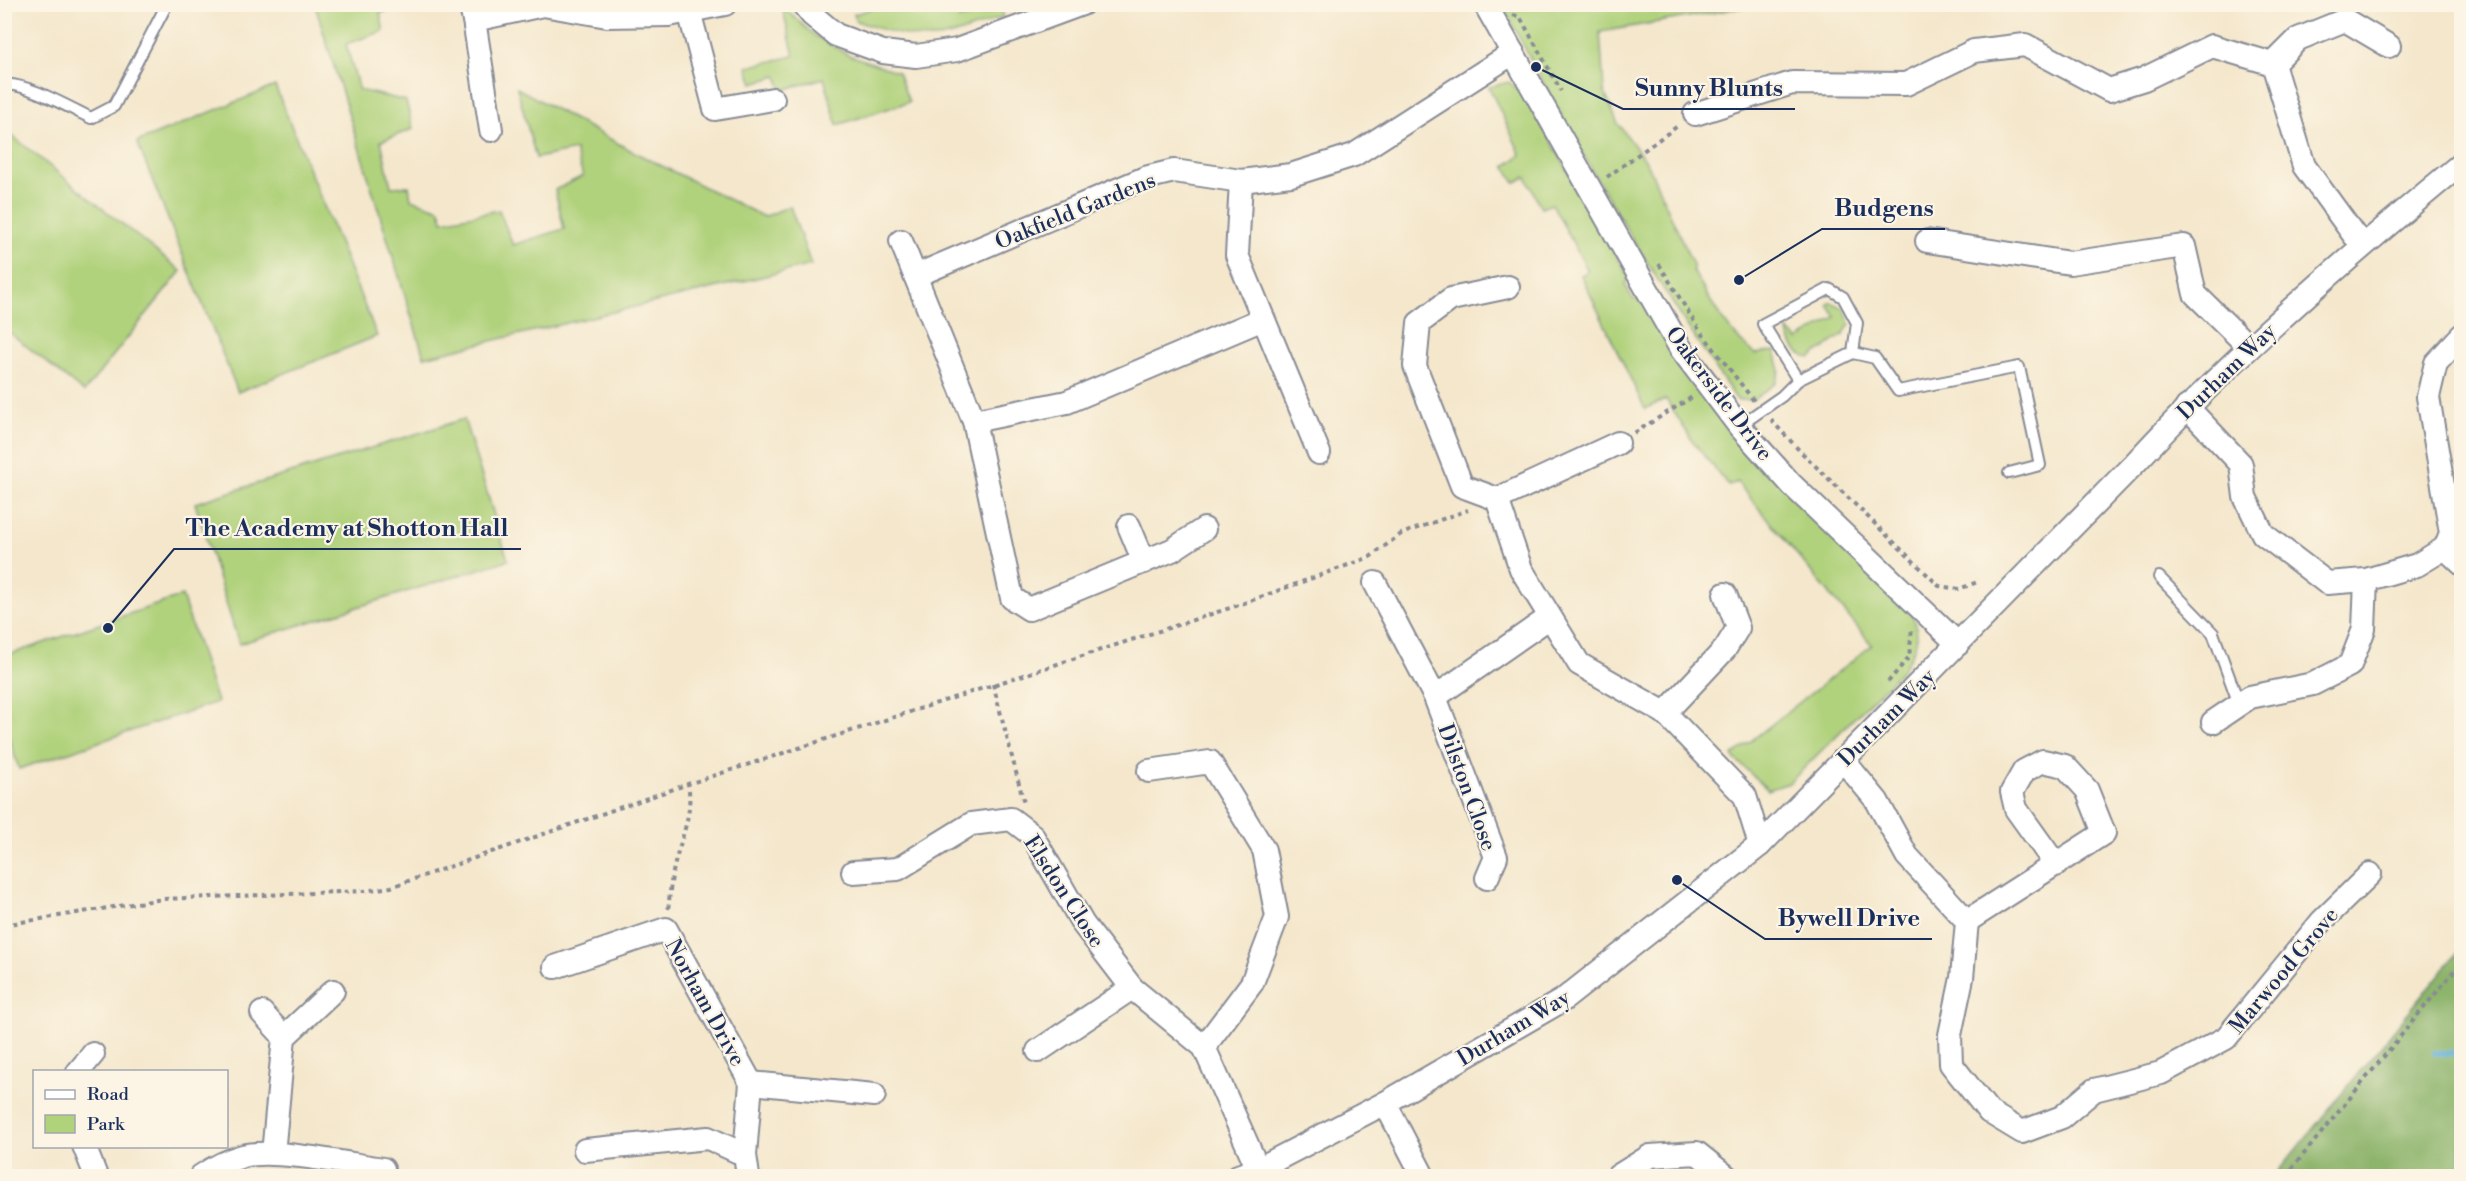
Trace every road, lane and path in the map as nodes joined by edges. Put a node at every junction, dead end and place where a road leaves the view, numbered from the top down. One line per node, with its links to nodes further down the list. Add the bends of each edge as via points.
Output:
1 (166, 4): 12 (lane, via 114,105 91,117 11,83)
2 (725, 4): 7 (street)
3 (802, 4): 4 (street, via 836,35 883,52 916,56 957,50)
4 (1082, 4)
5 (1486, 6): 10 (street, Oakerside Drive); 13 (path, via 1520,16)
6 (605, 10): 7 (street, via 669,15); 8 (street, via 543,6)
7 (689, 11): 14 (street, via 716,109)
8 (472, 12): 16 (street)
9 (2389, 46): 11 (street, via 2345,20 2298,39)
10 (1513, 52): 19 (street, Oakfield Gardens, via 1354,156 1291,175); 21 (street, Oakerside Drive)
11 (2273, 64): 15 (street, via 2212,46 2144,79 2109,90 2025,45 1974,51 1906,84 1792,83); 24 (street, via 2304,166)
12 (4, 85)
13 (1564, 96)
14 (773, 99)
15 (1695, 114): 21 (path)
16 (491, 130)
17 (2462, 163): 24 (street, Durham Way)
18 (1602, 166): 20 (path)
19 (1241, 181): 26 (street, Oakfield Gardens, via 1174,171 1145,178); 28 (street, via 1237,255)
20 (1613, 186)
21 (1589, 190): 33 (street, Oakerside Drive, via 1681,350)
22 (901, 241): 26 (street)
23 (1927, 241): 30 (street, via 2070,263 2184,246 2194,294)
24 (2364, 244): 30 (street, Durham Way)
25 (1659, 263): 34 (path, via 1698,328)
26 (915, 276): 37 (street)
27 (1508, 287): 42 (street, via 1451,299 1419,323 1415,366 1462,486)
28 (1263, 319): 37 (street, via 1067,402); 40 (street)
29 (2462, 335): 45 (street, via 2436,363 2428,397 2451,533)
30 (2249, 347): 35 (street, Durham Way)
31 (1853, 353): 32 (lane); 32 (lane, via 1857,323 1843,297 1829,289 1763,324); 41 (lane, via 1875,358 1899,391 2019,367 2040,465)
32 (1798, 380): 38 (lane)
33 (1709, 387): 38 (street, Oakerside Drive); 39 (path)
34 (1757, 405)
35 (2187, 406): 49 (street, via 2241,464 2245,497 2264,534 2327,583); 54 (street, Durham Way)
36 (1770, 419): 50 (path, via 1940,586 1959,589)
37 (974, 421): 46 (street, via 1012,598 1029,609)
38 (1739, 426): 54 (street, Oakerside Drive, via 1792,484)
39 (1618, 443): 42 (street)
40 (1319, 453)
41 (2009, 473)
42 (1497, 499): 53 (street, via 1521,569); 55 (path, via 1401,534 1370,557 1247,602)
43 (1130, 526): 46 (street)
44 (1204, 529): 46 (street)
45 (2445, 548): 47 (street); 49 (street, via 2417,565)
46 (1144, 562)
47 (2462, 564)
48 (2159, 576): 57 (lane, via 2213,633)
49 (2366, 580): 57 (street, via 2364,629 2350,665 2313,684 2250,697)
50 (1980, 581)
51 (1375, 583): 56 (street, Dilston Close)
52 (1725, 594): 58 (street, via 1738,628 1725,649)
53 (1550, 617): 56 (street, Dilston Close); 58 (street, via 1579,664)
54 (1958, 644): 60 (street, Durham Way)
55 (993, 684): 62 (path); 63 (path, via 1026,809)
56 (1435, 697): 68 (street, Dilston Close, via 1496,857)
57 (2239, 704): 59 (street)
58 (1665, 713): 64 (street, via 1745,796)
59 (2213, 722)
60 (1844, 760): 64 (street, Durham Way); 69 (street, via 1877,801 1907,856)
61 (1149, 771): 78 (street, via 1210,762 1264,850 1277,916 1252,983)
62 (688, 784): 70 (path, via 391,886 364,891 162,898); 71 (path, via 689,816 673,872)
63 (1021, 826): 66 (street, Elsdon Close, via 1011,819 971,824 898,869); 74 (street, Elsdon Close, via 1032,836 1083,924)
64 (1760, 845): 82 (street, Durham Way, via 1563,1000)
65 (2056, 865): 65 (street, via 2104,833 2087,790 2065,766 2043,761 2024,771 2012,792 2016,809); 69 (street)
66 (853, 872)
67 (2370, 874): 69 (street, Marwood Grove, via 2322,921 2226,1038 2161,1073 2094,1090 2062,1117 2022,1132 1989,1112 1951,1064 1950,1035 1962,978)
68 (1487, 878)
69 (1967, 921)
70 (4, 925)
71 (666, 929): 73 (street, Norham Drive); 80 (street, Norham Drive)
72 (2462, 961): 94 (path)
73 (555, 967)
74 (1131, 988): 78 (street, Elsdon Close); 79 (street)
75 (333, 991): 77 (street)
76 (262, 1013): 77 (street)
77 (284, 1037): 85 (street)
78 (1204, 1047): 88 (street, Elsdon Close)
79 (1038, 1051)
80 (751, 1083): 81 (street, Norham Drive); 86 (street, Norham Drive)
81 (874, 1095)
82 (1385, 1103): 88 (street, Durham Way); 91 (street)
83 (85, 1148): 89 (street)
84 (585, 1150): 86 (street, Norham Drive, via 708,1138)
85 (273, 1154): 87 (street); 90 (street, via 244,1156)
86 (746, 1166)
87 (383, 1169)
88 (1248, 1173)
89 (96, 1176)
90 (201, 1176)
91 (1423, 1176)
92 (1617, 1176): 93 (street, via 1650,1156 1696,1153)
93 (1726, 1176)
94 (2286, 1176)

